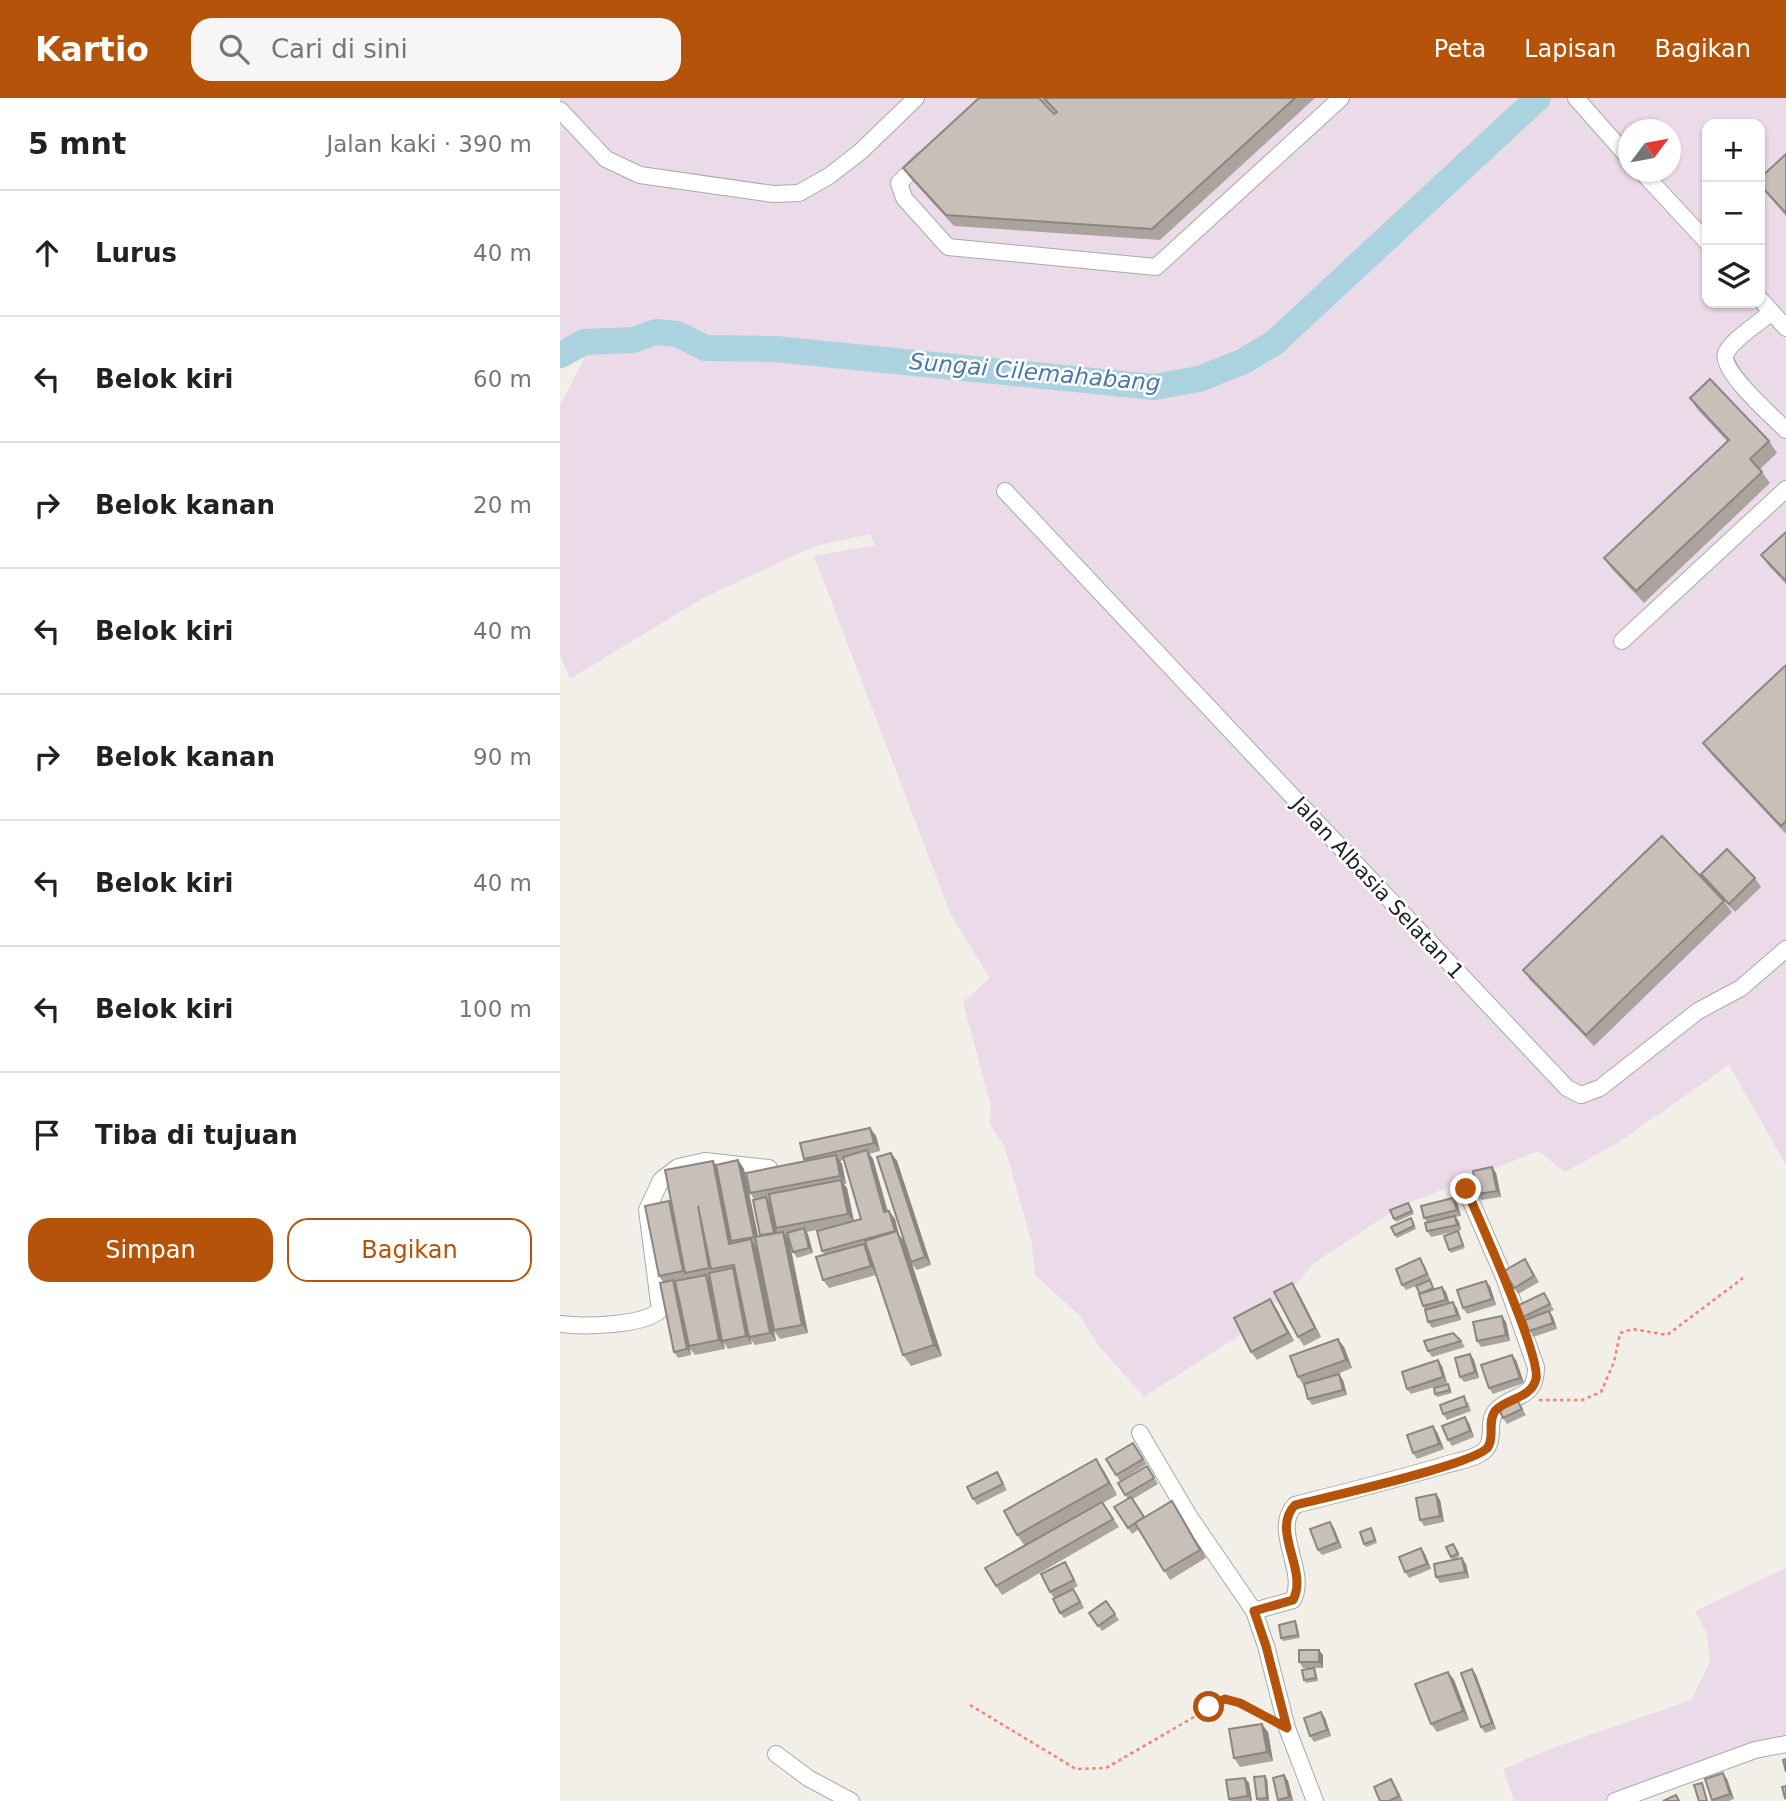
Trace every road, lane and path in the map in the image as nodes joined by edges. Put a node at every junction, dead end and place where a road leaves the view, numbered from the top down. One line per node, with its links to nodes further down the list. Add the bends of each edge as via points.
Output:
1 (916, 98): 4 (street, via 829,176 799,193 773,194 640,175 606,159)
2 (1341, 98): 6 (street, via 1156,267 948,247 904,198 899,183)
3 (1576, 98): 5 (street)
4 (560, 110)
5 (1618, 145)
6 (935, 146)
7 (1651, 182): 8 (street)
8 (1702, 237)
9 (1765, 305): 10 (street)
10 (1771, 312): 11 (street); 12 (street, via 1733,344 1726,361 1737,380)
11 (1786, 328)
12 (1786, 430)
13 (1786, 489): 15 (street)
14 (1005, 491): 16 (street, Jalan Albasia Selatan 1, via 1567,1088 1581,1094 1600,1088 1698,1011 1741,988)
15 (1622, 641)
16 (1786, 949)
17 (769, 1168): 20 (street, via 705,1161 678,1167 661,1180 646,1210 660,1310 650,1317 593,1326)
18 (1466, 1189): 21 (street, via 1536,1367 1536,1378)
19 (1743, 1278): 21 (path, via 1667,1335 1633,1329 1620,1333 1601,1392 1582,1400 1542,1401)
20 (560, 1324)
21 (1524, 1395): 23 (street, via 1497,1409 1491,1440 1481,1454 1295,1505 1286,1521 1297,1592 1293,1600)
22 (1140, 1433): 23 (street, via 1189,1516)
23 (1254, 1611): 25 (street)
24 (970, 1705): 25 (path, via 1076,1769 1106,1768 1225,1699)
25 (1287, 1728): 29 (street)
26 (1786, 1744): 30 (street, via 1743,1754)
27 (776, 1754): 28 (street)
28 (851, 1801)
29 (1315, 1801)
30 (1615, 1801)

